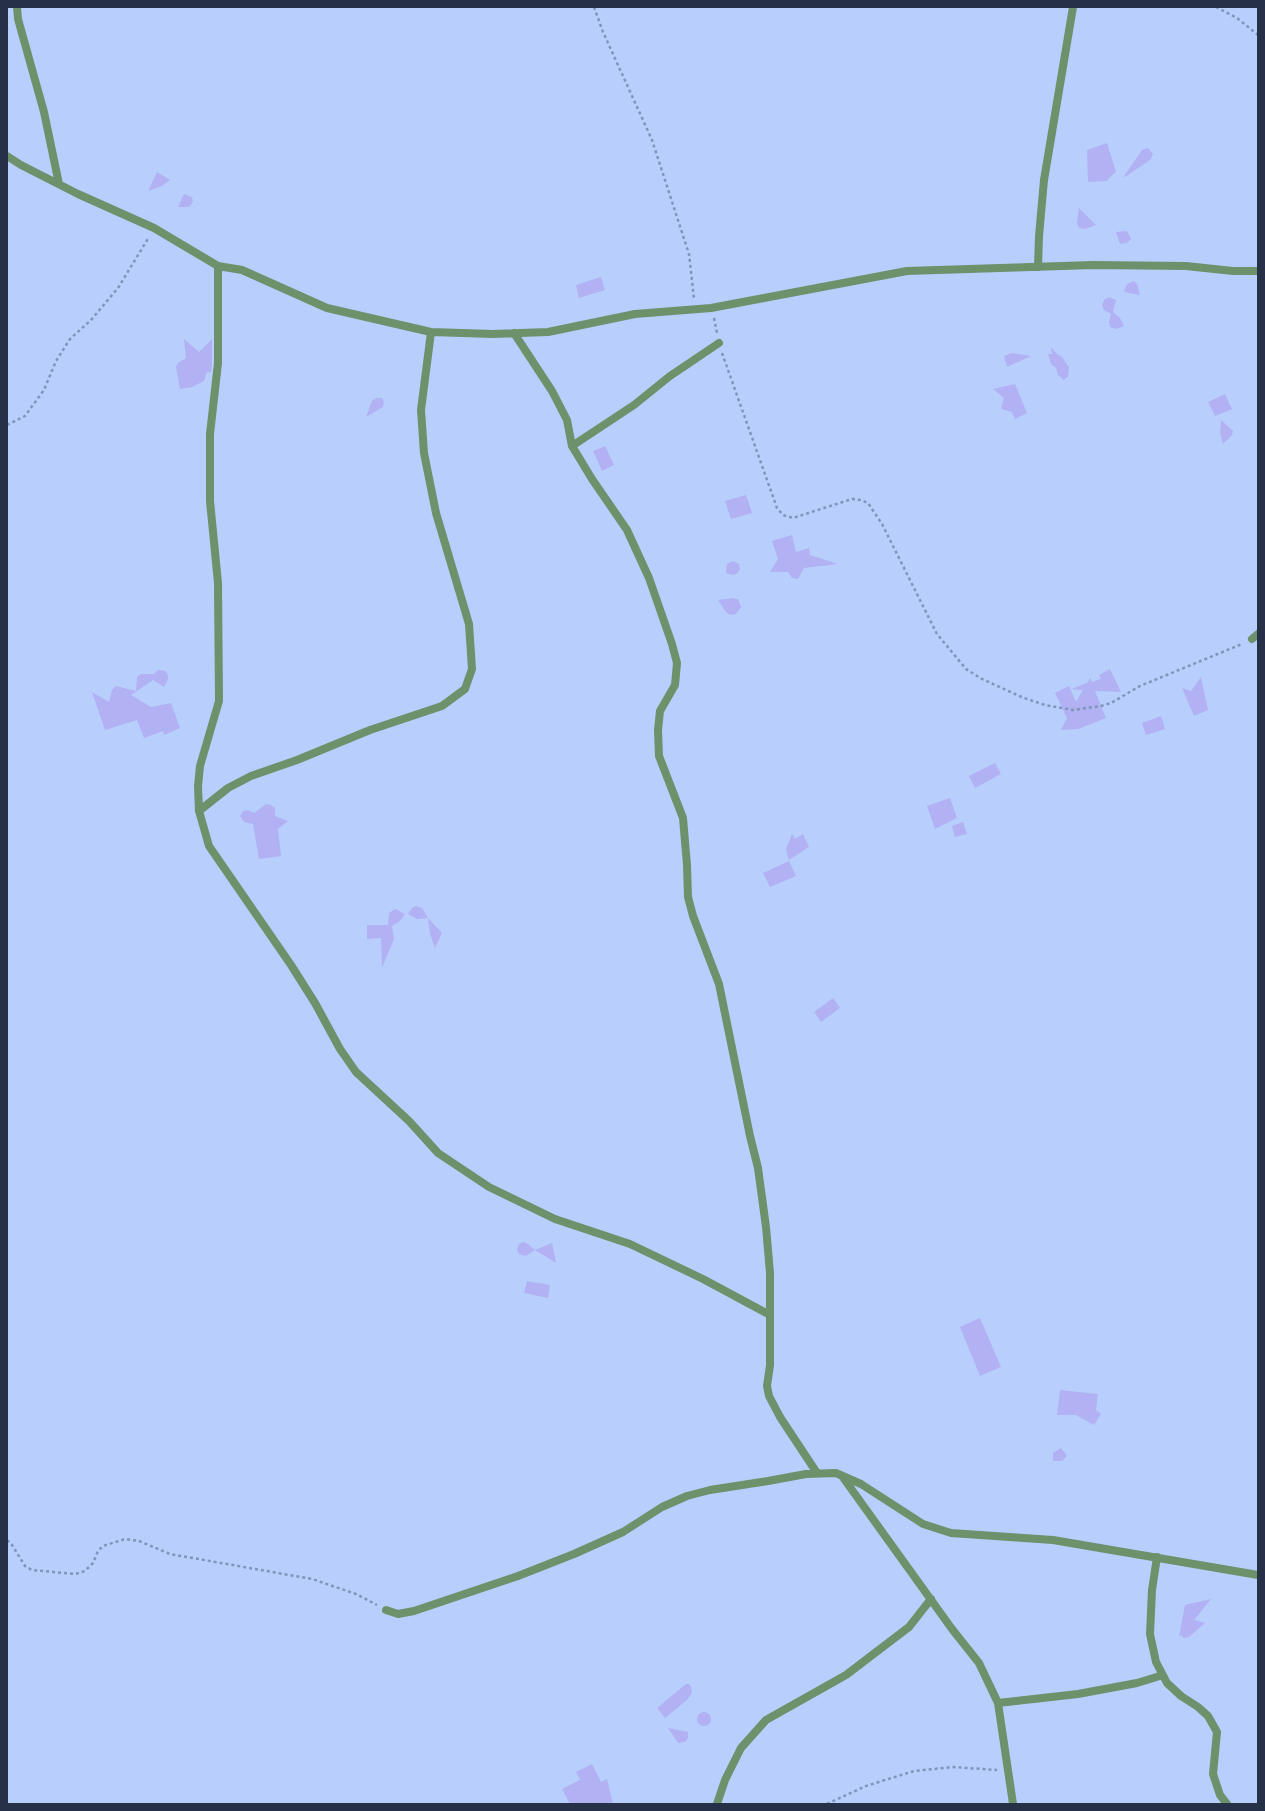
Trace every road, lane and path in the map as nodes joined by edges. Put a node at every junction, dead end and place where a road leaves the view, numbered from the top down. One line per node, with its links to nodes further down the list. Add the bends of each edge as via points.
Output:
1 (17, 7): 7 (street, via 18,19 44,112)
2 (594, 7): 13 (path, via 652,140 689,254)
3 (1073, 7): 10 (street, via 1044,180)
4 (1216, 7): 5 (path, via 1237,18)
5 (1258, 35)
6 (7, 156): 7 (street)
7 (59, 184): 8 (street)
8 (154, 228): 9 (street); 17 (path, via 118,288 92,320 70,339 56,361 44,390 25,416)
9 (218, 266): 14 (street, via 242,270 327,308); 20 (street, via 218,363 210,434 210,501 218,583 219,701 200,766)
10 (1038, 267): 11 (street, via 1186,266); 12 (street, via 907,271)
11 (1258, 271)
12 (712, 308): 13 (street); 16 (path)
13 (695, 309): 15 (street, via 634,314 548,332)
14 (431, 332): 15 (street); 20 (street, via 421,410 424,453 436,513 469,624 472,669 465,689 442,706 370,730 251,776 228,788)
15 (514, 333): 18 (street, via 552,391 567,420)
16 (719, 343): 18 (street, via 670,376 634,405); 19 (path, via 777,508 783,515 793,518 852,499 868,503 882,524 937,634 966,669 982,679 1045,705 1073,710 1102,706 1140,686)
17 (7, 425)
18 (572, 446): 21 (street, via 627,530 649,578 677,663 675,685 660,711 659,756 683,818 688,897 719,984 758,1168 770,1273)
19 (1255, 637)
20 (199, 812): 21 (street, via 209,846 291,965 356,1072 410,1121 438,1153 488,1187 555,1219 630,1244)
21 (770, 1315): 22 (street, via 770,1364 767,1386 769,1396)
22 (817, 1473): 23 (street, via 836,1473); 28 (street, via 687,1496 662,1507 623,1532 518,1576 414,1611 398,1614)
23 (842, 1476): 25 (street, via 861,1484 923,1524 951,1533 1053,1540); 27 (street)
24 (7, 1540): 28 (path, via 25,1566 32,1570 75,1574 85,1571 93,1563 103,1546 125,1539 139,1540 170,1554 312,1579 356,1594)
25 (1157, 1557): 26 (street); 29 (street, via 1150,1634 1156,1662)
26 (1258, 1575)
27 (931, 1600): 30 (street, via 979,1663); 32 (street, via 908,1626 846,1675 766,1720 742,1748 725,1780)
28 (386, 1610)
29 (1163, 1675): 30 (street, via 1137,1683 1078,1694); 35 (street, via 1167,1683 1181,1696 1208,1716 1217,1732 1214,1774 1220,1795)
30 (998, 1703): 31 (street)
31 (1008, 1771): 33 (path, via 953,1767 914,1771 866,1786); 34 (street)
32 (717, 1804)
33 (827, 1804)
34 (1013, 1804)
35 (1227, 1804)

